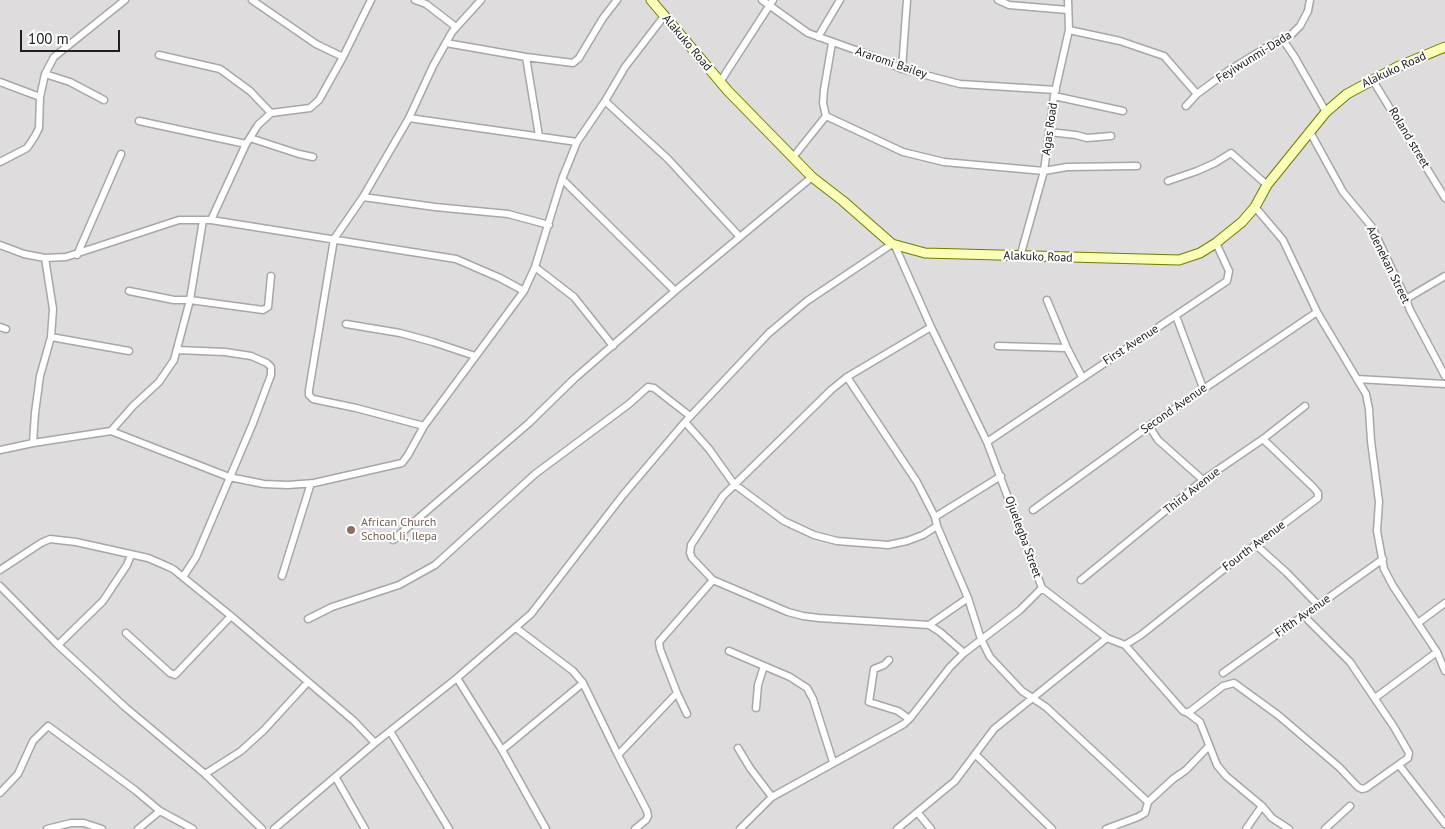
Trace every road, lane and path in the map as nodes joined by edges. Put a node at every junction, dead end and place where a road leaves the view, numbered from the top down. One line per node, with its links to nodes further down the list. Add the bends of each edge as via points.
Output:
1 (125, 0): 14 (street)
2 (252, 0): 26 (street, via 319,45)
3 (370, 0): 26 (street)
4 (415, 0): 18 (street, via 426,4)
5 (481, 0): 18 (street)
6 (617, 0): 27 (street, via 575,62)
7 (651, 0): 17 (main road, Alakuko Road)
8 (762, 0): 15 (street, Araromi Bailey)
9 (840, 0): 20 (street)
10 (907, 0): 28 (street)
11 (998, 0): 16 (street, via 1009,5)
12 (1068, 0): 16 (street, Agas Road)
13 (1310, 0): 21 (street, Feyiwunmi-Dada, via 1300,26)
14 (116, 3): 29 (street, via 54,58)
15 (770, 3): 20 (street, Araromi Bailey, via 797,26); 32 (street)
16 (1068, 10): 19 (street, Agas Road)
17 (665, 15): 32 (main road, Alakuko Road); 37 (street, via 630,59)
18 (456, 26): 22 (street)
19 (1070, 30): 33 (street, Agas Road); 34 (street, via 1120,41 1164,56)
20 (818, 37): 23 (street, Araromi Bailey)
21 (1283, 40): 34 (street, Feyiwunmi-Dada, via 1228,71); 40 (street)
22 (446, 43): 27 (street); 43 (street)
23 (832, 43): 28 (street, Araromi Bailey); 42 (street, via 824,90)
24 (1445, 47): 30 (main road, Alakuko Road)
25 (159, 55): 41 (street, via 220,69 250,91)
26 (343, 57): 41 (street, via 324,92 310,108)
27 (526, 57): 47 (street)
28 (902, 69): 33 (street, Araromi Bailey, via 960,84)
29 (45, 74): 35 (street); 36 (street, via 70,82)
30 (1372, 79): 40 (main road, Alakuko Road); 63 (street, Roland street)
31 (0, 82): 35 (street)
32 (720, 82): 53 (main road, Alakuko Road)
33 (1055, 93): 39 (street, Araromi Bailey); 45 (street, Agas Road)
34 (1197, 94): 38 (street, Feyiwunmi-Dada)
35 (40, 97): 55 (street, via 39,128 31,143)
36 (104, 100)
37 (605, 101): 50 (street); 68 (street, via 668,159)
38 (1186, 106)
39 (1123, 111)
40 (1326, 112): 46 (main road, Alakuko Road)
41 (271, 113): 49 (street)
42 (826, 116): 53 (street); 57 (street, via 903,152 926,159)
43 (410, 118): 47 (street); 62 (street)
44 (139, 121): 51 (street)
45 (1049, 132): 48 (street, via 1087,138); 57 (street, Agas Road)
46 (1310, 132): 61 (main road, Alakuko Road); 82 (street, Adenekan Street, via 1343,192 1372,227)
47 (539, 136): 50 (street)
48 (1110, 136)
49 (250, 138): 51 (street); 54 (street)
50 (577, 142): 59 (street)
51 (246, 144): 66 (street)
52 (121, 154): 73 (street)
53 (794, 156): 58 (main road, Alakuko Road)
54 (313, 157)
55 (0, 162)
56 (1137, 166): 57 (street, via 1067,168)
57 (1044, 172): 74 (street, Agas Road)
58 (812, 177): 68 (street); 72 (main road, Alakuko Road)
59 (562, 179): 67 (street); 81 (street)
60 (1168, 181): 61 (street, via 1215,163 1231,153)
61 (1267, 185): 64 (main road, Alakuko Road)
62 (363, 197): 67 (street, via 508,214); 69 (street)
63 (1445, 198)
64 (1255, 208): 70 (main road, Alakuko Road); 85 (street, via 1283,240)
65 (203, 220): 66 (street); 73 (street, via 179,220); 83 (street)
66 (211, 220): 69 (street)
67 (549, 225): 76 (street)
68 (740, 237): 81 (street)
69 (334, 239): 80 (street, via 456,259); 104 (street, via 309,395 313,399)
70 (1216, 243): 74 (main road, Alakuko Road, via 1179,260); 86 (street, First Avenue, via 1229,271 1227,281)
71 (0, 245): 75 (street)
72 (894, 245): 74 (main road, Alakuko Road, via 925,253); 88 (street, Ojuelegba Street); 103 (street, via 799,307 769,333)
73 (77, 255): 75 (street)
74 (1020, 256)
75 (45, 258): 89 (street, via 53,309)
76 (536, 268): 80 (street); 90 (street, via 585,309)
77 (271, 276): 83 (street, via 268,307 263,310)
78 (1445, 276): 82 (street)
79 (129, 290): 83 (street, via 174,300)
80 (524, 291): 95 (street)
81 (676, 291): 90 (street)
82 (1406, 298): 96 (street, Adenekan Street)
83 (190, 300): 93 (street)
84 (1047, 300): 92 (street)
85 (1317, 312): 99 (street); 101 (street, Second Avenue)
86 (1176, 316): 98 (street, First Avenue); 101 (street)
87 (346, 324): 95 (street, via 400,333)
88 (931, 327): 97 (street); 108 (street, Ojuelegba Street)
89 (51, 336): 94 (street); 109 (street, via 40,376)
90 (613, 346): 119 (street)
91 (998, 346): 92 (street)
92 (1066, 348): 98 (street)
93 (177, 350): 106 (street, via 159,382); 112 (street, via 250,356 270,367 269,383)
94 (130, 351)
95 (475, 356): 104 (street)
96 (1445, 376)
97 (847, 377): 115 (street); 117 (street, via 917,482)
98 (1082, 377): 108 (street, First Avenue)
99 (1357, 379): 100 (street); 122 (street, via 1366,394 1369,409 1379,502 1377,530)
100 (1445, 384)
101 (1203, 388): 105 (street, Second Avenue)
102 (1305, 406): 107 (street, Third Avenue)
103 (687, 419): 115 (street); 135 (street, via 648,386 629,404 534,474 435,565 399,585 332,607); 138 (street, via 623,494 532,614)
104 (424, 426): 114 (street, via 402,462)
105 (1149, 426): 113 (street, via 1158,440); 116 (street, Second Avenue)
106 (111, 431): 109 (street); 112 (street)
107 (1263, 439): 113 (street, Third Avenue); 120 (street, Fourth Avenue, via 1314,488 1318,498)
108 (987, 442): 111 (street, Ojuelegba Street)
109 (33, 443): 110 (street)
110 (0, 450)
111 (1001, 476): 117 (street); 129 (street, Ojuelegba Street)
112 (229, 477): 114 (street, via 264,484); 125 (street, via 196,557)
113 (1203, 480): 127 (street, Third Avenue)
114 (310, 483): 124 (street)
115 (734, 484): 118 (street, via 784,520 814,535 837,541 888,545 907,542); 126 (street, via 691,545 692,558)
116 (1033, 510)
117 (935, 516): 118 (street)
118 (937, 526): 130 (street)
119 (393, 540)
120 (1256, 545): 132 (street); 143 (street, Fourth Avenue)
121 (131, 555): 123 (street, via 50,539); 125 (street, via 174,569); 142 (street, via 128,565 103,600)
122 (1383, 559): 132 (street, Fifth Avenue); 136 (street, via 1384,569 1393,586)
123 (1, 568)
124 (282, 576)
125 (183, 577): 134 (street)
126 (713, 580): 137 (street, via 803,616); 154 (street, via 659,642)
127 (1081, 580)
128 (0, 586): 142 (street)
129 (1042, 588): 140 (street, Ojuelegba Street); 141 (street)
130 (968, 598): 137 (street); 141 (street)
131 (1445, 603): 136 (street)
132 (1318, 605): 133 (street, Fifth Avenue)
133 (1304, 615): 150 (street, Fifth Avenue); 156 (street, via 1350,662)
134 (231, 616): 139 (street, via 175,675); 152 (street)
135 (308, 619)
136 (1418, 623): 145 (street)
137 (929, 625): 146 (street)
138 (516, 628): 151 (street); 153 (street, via 573,671)
139 (126, 633)
140 (1107, 638): 143 (street, Ojuelegba Street); 155 (street)
141 (982, 640): 146 (street); 155 (street, via 990,657 1022,691)
142 (58, 645): 170 (street)
143 (1126, 645): 158 (street, Ojuelegba Street)
144 (729, 651): 148 (street)
145 (1437, 652): 149 (street); 156 (street)
146 (964, 653): 160 (street)
147 (890, 660): 160 (street, via 874,669 869,702 898,711)
148 (764, 666): 157 (street); 168 (street, via 807,688)
149 (1445, 672)
150 (1223, 674)
151 (457, 678): 161 (street); 165 (street)
152 (308, 682): 162 (street); 170 (street, via 264,730)
153 (583, 683): 165 (street); 166 (street)
154 (677, 693): 159 (street); 166 (street)
155 (1034, 698): 167 (street, via 994,730); 174 (street)
156 (1375, 698): 169 (street, via 1409,753)
157 (756, 708)
158 (1188, 713): 163 (street, Ojuelegba Street, via 1200,722); 169 (street, via 1223,686 1234,683 1278,715 1362,789)
159 (687, 714)
160 (909, 719): 168 (street)
161 (390, 731): 162 (street); 187 (street)
162 (375, 743): 171 (street)
163 (1209, 746): 174 (street); 175 (street, Ojuelegba Street, via 1221,770)
164 (738, 748): 173 (street)
165 (502, 750): 188 (street)
166 (618, 755): 189 (street, via 647,810 646,820)
167 (976, 755): 178 (street, via 955,781); 193 (street)
168 (833, 762): 173 (street)
169 (1399, 765): 179 (street)
170 (205, 774): 184 (street)
171 (336, 778): 185 (street); 186 (street)
172 (0, 793): 177 (street, via 18,774 33,741 48,726)
173 (772, 797): 190 (street)
174 (1148, 802): 194 (street, via 1145,813)
175 (1262, 806): 195 (street); 196 (street, Ojuelegba Street, via 1272,818)
176 (1350, 806): 197 (street)
177 (160, 811): 182 (street); 183 (street)
178 (918, 813): 191 (street); 192 (street)
179 (1444, 819)
180 (47, 829): 181 (street, via 84,823)
181 (102, 829)
182 (138, 829)
183 (193, 829)
184 (262, 829)
185 (274, 829)
186 (365, 829)
187 (449, 829)
188 (546, 829)
189 (635, 829)
190 (740, 829)
191 (897, 829)
192 (931, 829)
193 (1052, 829)
194 (1106, 829)
195 (1246, 829)
196 (1289, 829)
197 (1325, 829)

